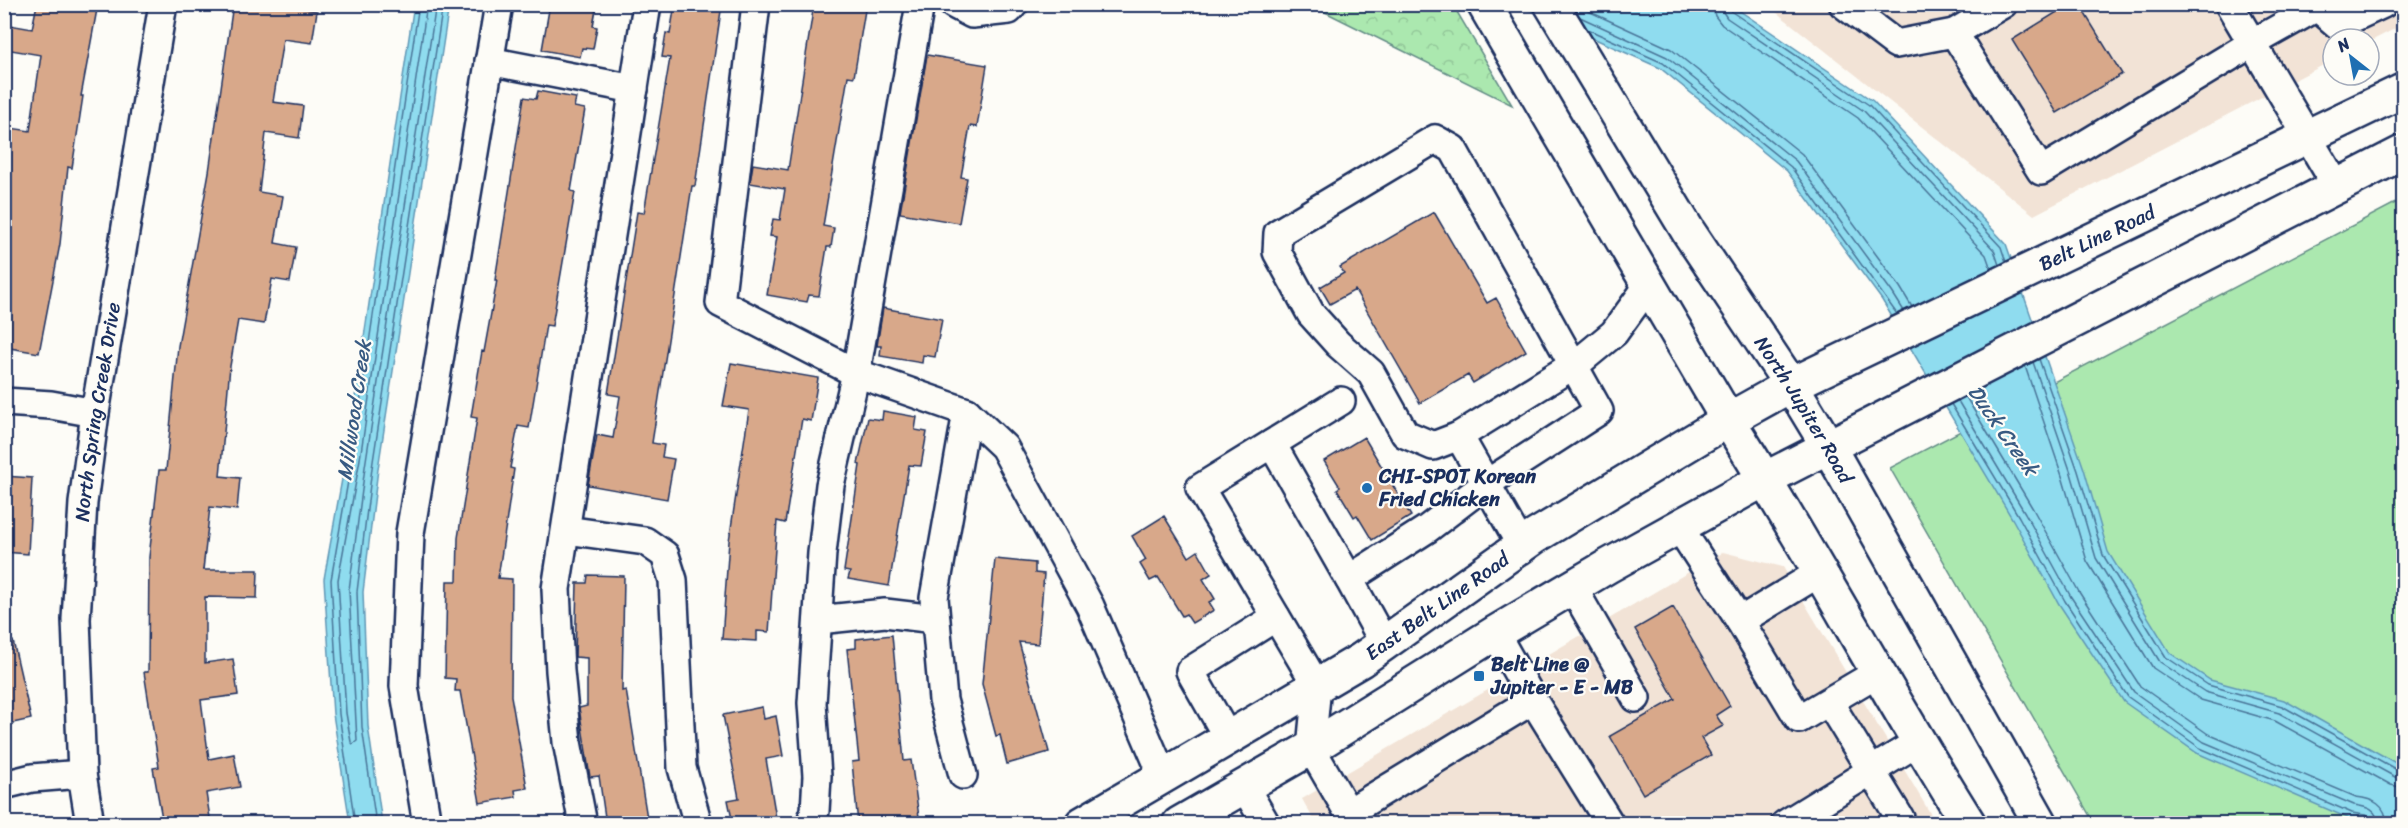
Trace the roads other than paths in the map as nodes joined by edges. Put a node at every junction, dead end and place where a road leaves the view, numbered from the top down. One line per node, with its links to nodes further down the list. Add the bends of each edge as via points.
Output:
1 (163, 4): 30 (street, North Spring Creek Drive)
2 (499, 4): 17 (street)
3 (647, 4): 18 (street)
4 (756, 4): 25 (street, via 720,303)
5 (920, 4): 25 (street)
6 (953, 4): 7 (street, via 972,14 1009,10)
7 (1014, 4)
8 (1485, 4): 23 (main road)
9 (1551, 4): 26 (main road, North Jupiter Road, via 1670,202)
10 (1843, 4): 15 (street, via 1896,44)
11 (2003, 4): 15 (street)
12 (2229, 4): 16 (street)
13 (2383, 4): 14 (street, via 2338,25)
14 (2317, 6): 16 (street)
15 (1954, 33): 16 (street, via 2041,171)
16 (2251, 44): 20 (street)
17 (489, 61): 18 (street); 65 (street, via 410,533 404,686)
18 (634, 89): 38 (street)
19 (2403, 90): 20 (main road, Belt Line Road)
20 (2307, 136): 22 (street); 26 (main road, Belt Line Road)
21 (2403, 152): 22 (main road)
22 (2336, 185): 34 (main road)
23 (1648, 286): 24 (street, via 1614,333); 31 (main road)
24 (1573, 366): 32 (street); 32 (street, via 1454,149 1435,139 1278,233 1277,252 1311,314 1371,374 1405,434 1432,446); 36 (street, via 1599,411)
25 (856, 373): 29 (street); 45 (street, via 830,485)
26 (1791, 385): 31 (main road, East Belt Line Road); 34 (main road, North Jupiter Road)
27 (1341, 401): 33 (street)
28 (4, 402): 30 (street)
29 (968, 412): 44 (street, via 934,598); 60 (street, via 1004,447 1085,596)
30 (95, 413): 58 (street, North Spring Creek Drive, via 83,503 76,619)
31 (1728, 420): 35 (main road); 39 (main road, East Belt Line Road)
32 (1459, 436): 36 (street)
33 (1272, 444): 41 (street); 43 (street, via 1200,488)
34 (1828, 446): 35 (main road); 76 (main road, North Jupiter Road)
35 (1765, 479): 37 (main road); 40 (main road)
36 (1486, 484): 39 (street); 41 (street, via 1427,529)
37 (1679, 527): 42 (main road); 46 (street)
38 (566, 530): 66 (street, via 556,589 560,671 567,742); 67 (street, via 645,541 665,555 673,580 682,768)
39 (1521, 545): 48 (main road, East Belt Line Road)
40 (1819, 573): 46 (street); 49 (main road)
41 (1349, 579): 48 (street)
42 (1573, 588): 47 (main road); 51 (street)
43 (1276, 617): 50 (street); 54 (street, via 1190,671)
44 (935, 619): 45 (street, via 885,613); 59 (street, via 943,700)
45 (818, 620): 68 (street, via 812,703 817,776 815,811)
46 (1740, 621): 53 (street, via 1799,719)
47 (1495, 633): 52 (street); 56 (main road)
48 (1384, 643): 50 (main road, East Belt Line Road)
49 (1877, 673): 53 (street); 55 (main road)
50 (1317, 686): 54 (main road, East Belt Line Road); 56 (street)
51 (1636, 698)
52 (1533, 700): 63 (street); 72 (street)
53 (1829, 702): 57 (street)
54 (1227, 738): 60 (main road, East Belt Line Road)
55 (1918, 742): 57 (street); 75 (main road)
56 (1311, 748): 62 (main road); 63 (street)
57 (1872, 770): 73 (street); 74 (street, via 1900,818)
58 (82, 774): 61 (street, via 32,778); 64 (street, North Spring Creek Drive)
59 (963, 775)
60 (1163, 776): 69 (main road, East Belt Line Road)
61 (4, 785)
62 (1244, 786): 70 (main road); 71 (street)
63 (1352, 818)
64 (90, 824)
65 (427, 824)
66 (583, 824)
67 (698, 824)
68 (810, 824)
69 (1082, 824)
70 (1179, 824)
71 (1266, 824)
72 (1610, 824)
73 (1785, 824)
74 (1898, 824)
75 (1969, 824)
76 (2041, 824)

